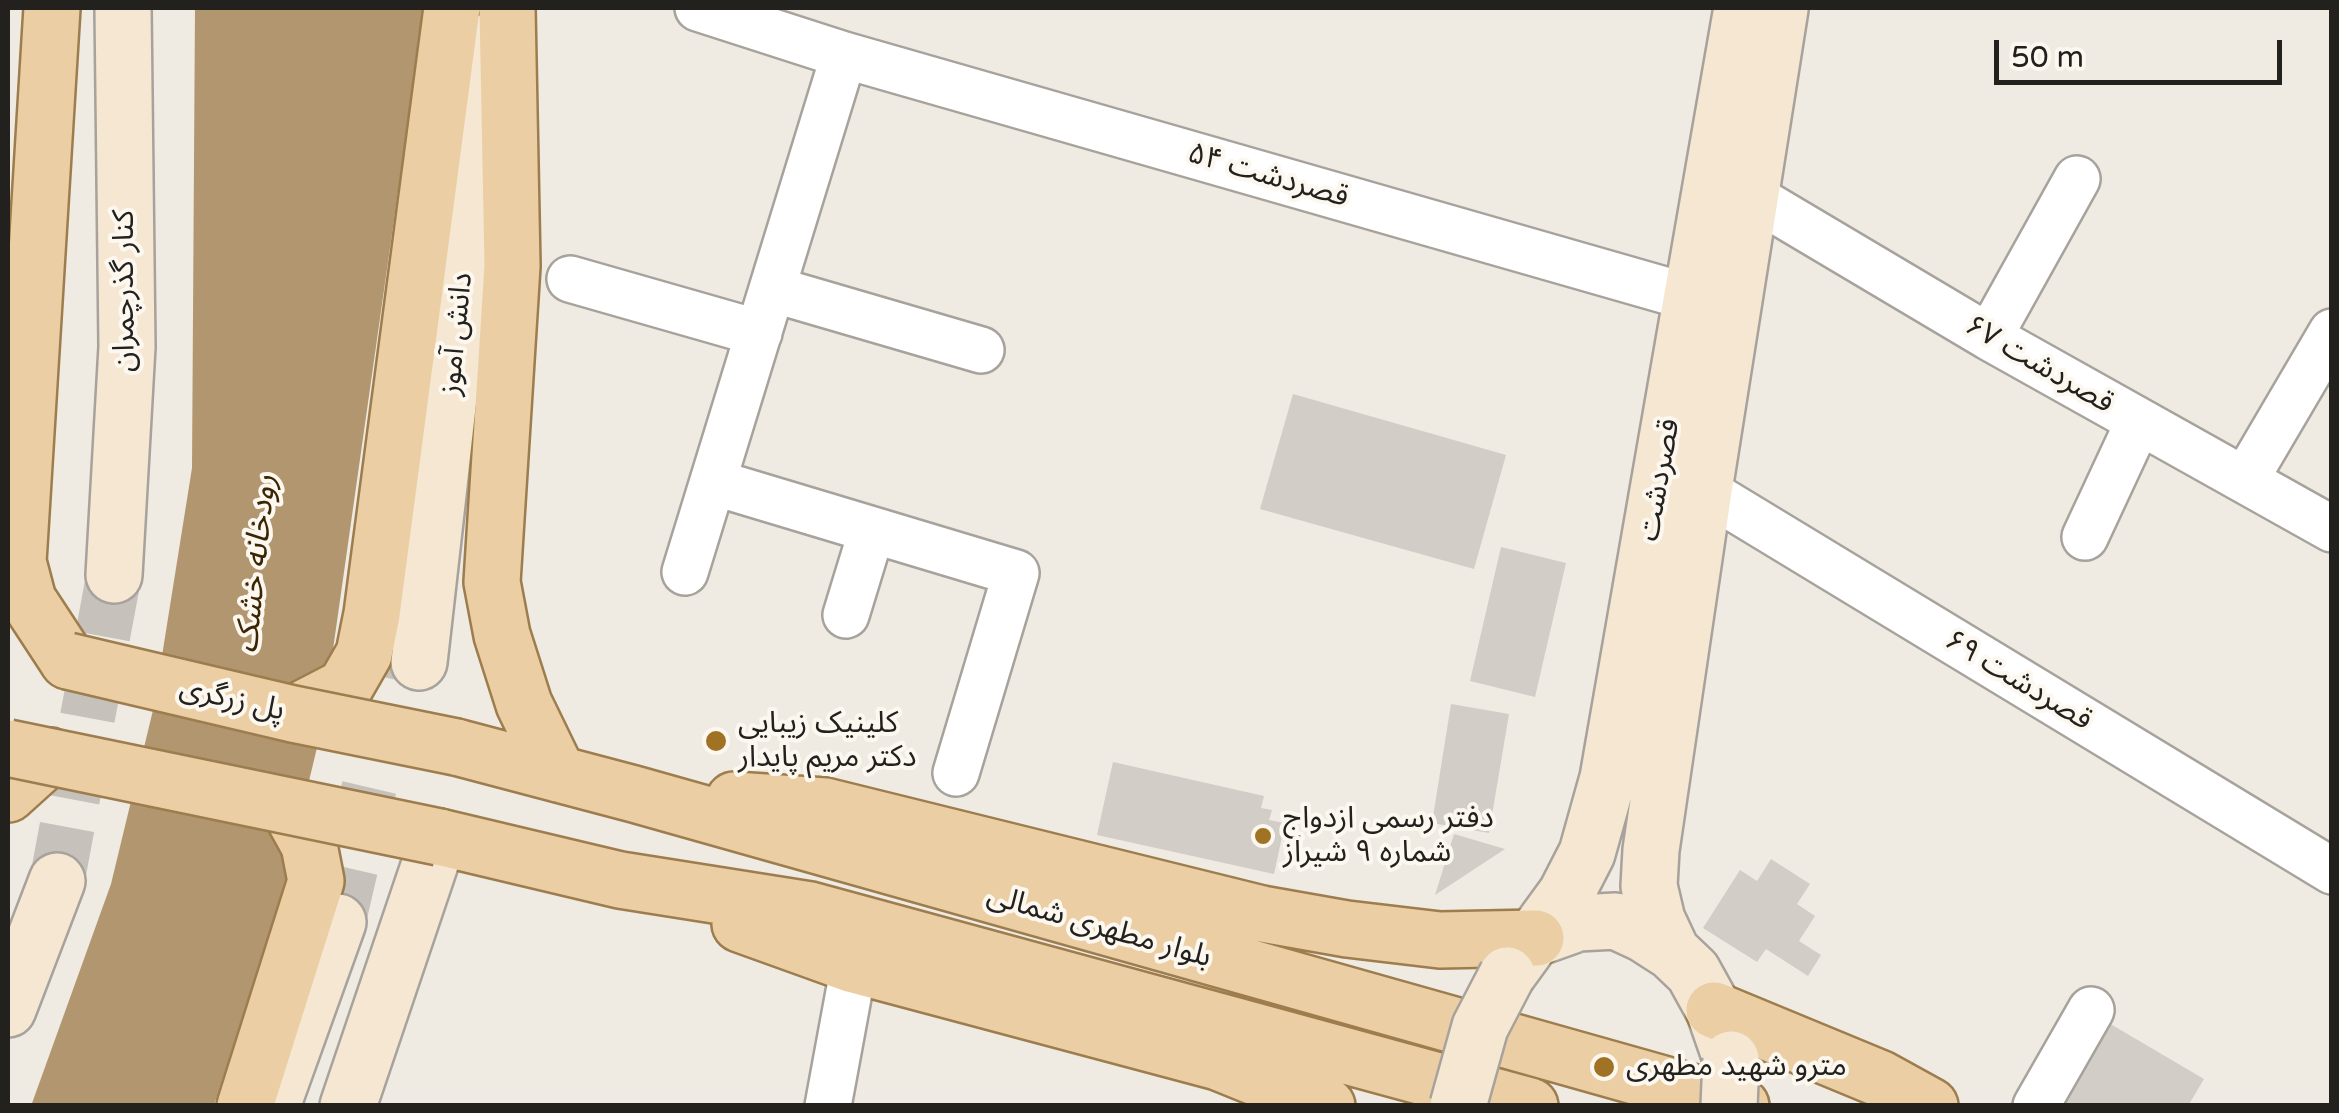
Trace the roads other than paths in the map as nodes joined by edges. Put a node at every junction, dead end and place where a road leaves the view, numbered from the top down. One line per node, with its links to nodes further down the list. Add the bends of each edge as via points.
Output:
1 (52, 8): 25 (main road)
2 (123, 8): 27 (main road, کنار گذرچمران, via 128,347)
3 (456, 8): 29 (main road)
4 (504, 8): 29 (main road, دانش آموز, via 486,80); 36 (main road, via 512,266 492,582 524,704)
5 (698, 8): 8 (street, ۵۴ قصردشت)
6 (1742, 8): 13 (main road, قصردشت)
7 (1780, 8): 10 (main road, قصردشت)
8 (844, 54): 12 (street); 13 (street, ۵۴ قصردشت)
9 (2077, 179): 16 (street)
10 (1750, 195): 16 (street, ۶۷ قصردشت); 21 (main road, قصردشت)
11 (570, 279): 15 (street)
12 (772, 289): 15 (street); 17 (street)
13 (1692, 298): 46 (main road, قصردشت, via 1608,778 1586,854)
14 (2332, 332): 19 (street)
15 (759, 333): 20 (street)
16 (1989, 337): 18 (street, ۶۷ قصردشت)
17 (981, 350)
18 (2139, 421): 19 (street, ۶۷ قصردشت); 24 (street)
19 (2245, 480): 22 (street, ۶۷ قصردشت)
20 (713, 482): 23 (street); 26 (street)
21 (1704, 490): 41 (street, ۶۹ قصردشت); 45 (main road, قصردشت, via 1651,850 1656,920)
22 (2332, 528)
23 (872, 530): 28 (street); 35 (street, via 1016,573)
24 (2085, 537)
25 (13, 566): 31 (main road)
26 (686, 572)
27 (114, 575)
28 (846, 615)
29 (397, 644): 32 (main road, via 364,654 345,688)
30 (8, 650): 31 (main road, پل زرگری)
31 (68, 661): 32 (main road, پل زرگری, bridge)
32 (293, 714): 33 (main road, پل زرگری, bridge)
33 (456, 747): 36 (main road, بلوار مطهرى شمالى)
34 (29, 752): 37 (main road); 39 (main road, bridge)
35 (956, 772)
36 (558, 774): 38 (main road, بلوار مطهرى شمالى)
37 (8, 794)
38 (634, 794): 46 (main road, via 825,806 1262,914); 50 (main road, بلوار مطهرى شمالى, via 830,852)
39 (288, 808): 40 (main road, bridge); 44 (main road, via 309,845)
40 (440, 837): 42 (main road, بلوار مطهرى شمالى); 54 (main road)
41 (2332, 871)
42 (620, 880): 47 (main road); 58 (main road, بلوار مطهرى شمالى, via 810,910)
43 (57, 881): 48 (main road)
44 (331, 929): 51 (main road); 52 (main road); 53 (main road)
45 (1672, 952): 46 (main road, via 1616,922 1578,923); 50 (main road, via 1693,972)
46 (1521, 957): 57 (main road, قصردشت, bridge, via 1480,1028)
47 (854, 966): 55 (street); 56 (main road, via 1218,1062)
48 (8, 1009)
49 (2091, 1010): 60 (street)
50 (1729, 1070): 59 (main road, بلوار مطهرى شمالى, via 1881,1079)
51 (245, 1106)
52 (272, 1106)
53 (294, 1106)
54 (348, 1106)
55 (828, 1106)
56 (1327, 1106)
57 (1458, 1106)
58 (1530, 1106)
59 (1930, 1106)
60 (2036, 1106)

